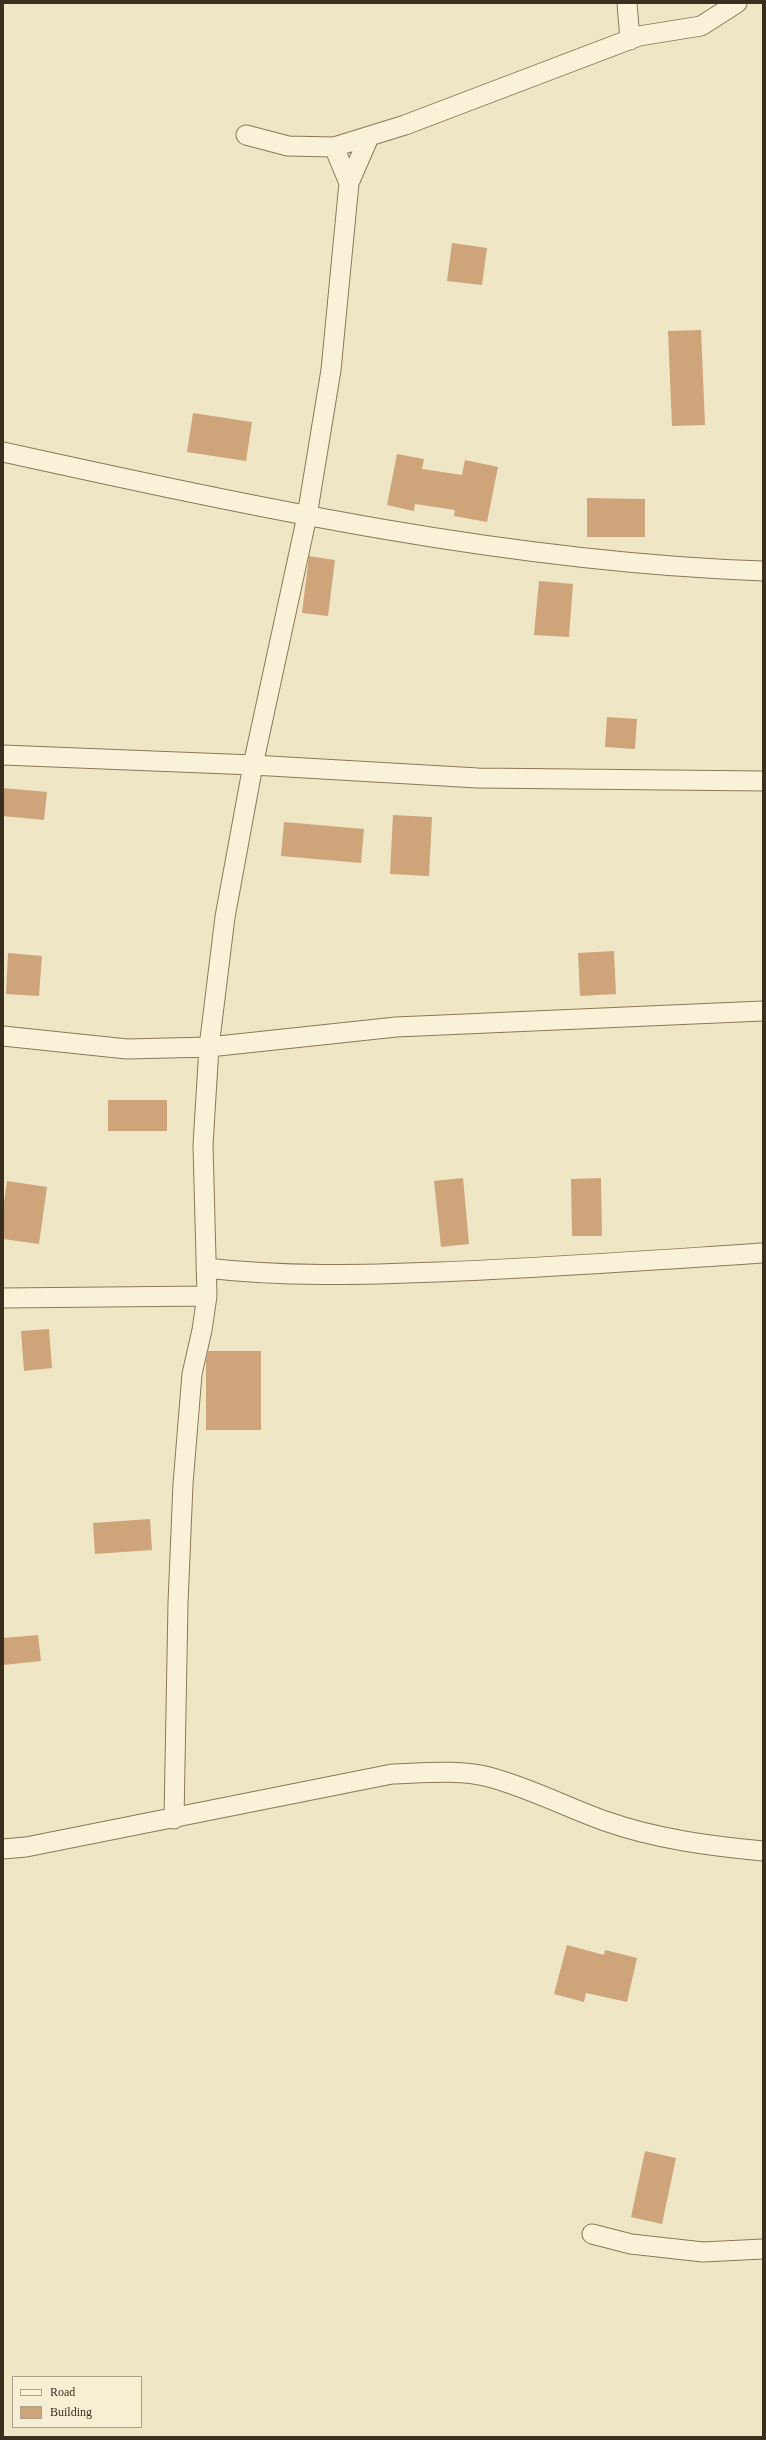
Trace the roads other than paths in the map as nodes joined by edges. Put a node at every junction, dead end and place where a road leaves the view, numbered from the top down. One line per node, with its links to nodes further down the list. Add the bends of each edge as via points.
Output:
1 (627, 3): 3 (street)
2 (737, 3): 3 (street, via 701,26)
3 (630, 40): 5 (street)
4 (246, 135): 6 (street, via 288,146)
5 (369, 137): 6 (street); 7 (street)
6 (334, 147): 7 (street)
7 (349, 183): 9 (street, via 331,370)
8 (3, 452): 9 (street)
9 (307, 516): 10 (street, via 422,536 589,559 702,569); 12 (street)
10 (763, 571)
11 (3, 755): 12 (street)
12 (253, 764): 13 (street, via 478,778); 16 (street, via 225,917)
13 (763, 781)
14 (763, 1011): 16 (street, via 396,1027)
15 (3, 1036): 16 (street, via 127,1049)
16 (209, 1047): 18 (street, via 203,1145)
17 (763, 1253): 18 (street, via 512,1269 371,1274 248,1273)
18 (206, 1268): 19 (street)
19 (207, 1296): 20 (street); 21 (street, via 192,1374 183,1484)
20 (3, 1298)
21 (174, 1819): 22 (street, via 26,1847); 23 (street, via 392,1774 440,1772 488,1777 534,1791 606,1821 682,1841)
22 (3, 1848)
23 (763, 1851)
24 (592, 2234): 25 (street, via 631,2244 703,2252)
25 (763, 2249)

